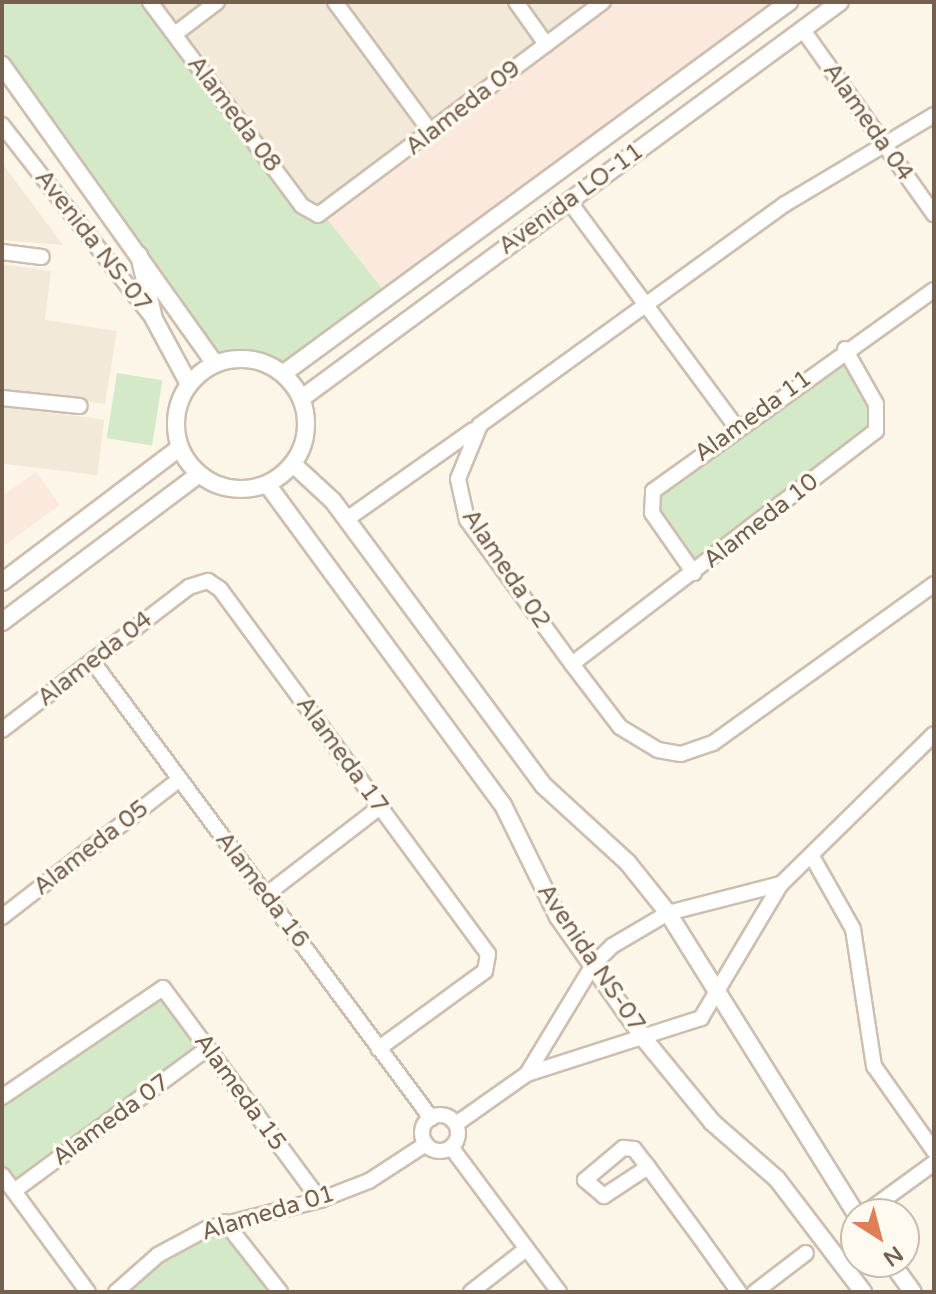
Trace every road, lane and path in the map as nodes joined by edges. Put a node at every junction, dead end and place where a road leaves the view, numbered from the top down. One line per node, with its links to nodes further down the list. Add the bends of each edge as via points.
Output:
1 (150, 2): 9 (street, Alameda 08)
2 (217, 2): 9 (street)
3 (335, 2): 14 (street)
4 (516, 2): 10 (street)
5 (603, 2): 10 (street, Alameda 09)
6 (789, 2): 27 (street, Avenida LO-11)
7 (840, 2): 8 (street, Avenida LO-11)
8 (803, 30): 15 (street, Alameda 04); 16 (street, Avenida LO-11)
9 (175, 34): 18 (street, Alameda 08, via 302,206)
10 (546, 44): 14 (street, Alameda 09)
11 (2, 65): 19 (street, Avenida NS-07)
12 (934, 115): 15 (street)
13 (2, 125): 24 (street, Avenida NS-07)
14 (431, 132): 18 (street, Alameda 09)
15 (885, 146): 17 (street, Alameda 04); 23 (street)
16 (569, 201): 23 (street); 30 (street, Avenida LO-11)
17 (934, 214)
18 (324, 215)
19 (137, 246): 24 (street, Avenida NS-07); 26 (street, Avenida NS-07)
20 (2, 252): 21 (street)
21 (42, 257)
22 (934, 290): 25 (street, Alameda 11)
23 (644, 301): 32 (street); 33 (street)
24 (154, 319): 28 (street, Avenida NS-07)
25 (845, 349): 33 (street, Alameda 11); 39 (street, Alameda 10, via 876,404 876,431)
26 (215, 364): 27 (street, via 239,358); 28 (street)
27 (284, 373): 30 (street)
28 (189, 384): 34 (street, via 179,404)
29 (2, 398): 31 (street)
30 (302, 398): 35 (street, via 307,421)
31 (80, 406)
32 (480, 425): 38 (street); 45 (street, Alameda 02, via 458,479 467,520)
33 (737, 428): 39 (street, Alameda 11, via 650,497 652,513)
34 (179, 448): 36 (street); 40 (street)
35 (293, 464): 37 (street); 38 (street)
36 (199, 474): 37 (street, via 231,488); 43 (street)
37 (267, 484): 55 (street, Avenida NS-07, via 503,805 558,917)
38 (347, 519): 53 (street, via 543,785 628,863)
39 (694, 573): 45 (street, Alameda 10)
40 (2, 582)
41 (934, 584): 45 (street, Alameda 02, via 698,751 658,750 637,741)
42 (189, 587): 44 (street, Alameda 04); 49 (street, Alameda 17, via 208,581 220,589)
43 (2, 622)
44 (93, 662): 46 (street, Alameda 04); 48 (street, Alameda 16)
45 (572, 664)
46 (2, 730)
47 (934, 734): 50 (street)
48 (180, 779): 52 (street, Alameda 16); 54 (street, Alameda 05)
49 (380, 807): 52 (street); 59 (street, Alameda 17, via 486,949 485,971)
50 (814, 860): 51 (street); 66 (street, via 853,929 874,1066)
51 (781, 884): 53 (street); 56 (street)
52 (267, 894): 59 (street, Alameda 16)
53 (668, 913): 55 (street); 56 (street)
54 (2, 917)
55 (593, 965): 57 (street, Avenida NS-07); 60 (street)
56 (721, 991): 57 (street, via 701,1018); 71 (street)
57 (645, 1040): 60 (street); 84 (street, Avenida NS-07, via 712,1122 777,1179)
58 (208, 1048): 61 (street, Alameda 15, via 157,987); 70 (street, Alameda 07); 73 (street, Alameda 15)
59 (378, 1049): 62 (street, Alameda 16)
60 (527, 1074): 63 (street)
61 (2, 1097)
62 (431, 1118): 63 (street); 64 (street, via 423,1130)
63 (456, 1124): 65 (street)
64 (426, 1144): 65 (street); 73 (street, Alameda 01, via 369,1181)
65 (451, 1147): 75 (street)
66 (934, 1151)
67 (934, 1163): 72 (street)
68 (648, 1167): 82 (street)
69 (2, 1175): 70 (street)
70 (14, 1191): 77 (street)
71 (846, 1198)
72 (886, 1198)
73 (320, 1200): 74 (street, Alameda 01)
74 (225, 1222): 78 (street, Alameda 01, via 158,1255); 79 (street)
75 (526, 1249): 80 (street); 81 (street)
76 (806, 1253): 83 (street)
77 (88, 1292)
78 (116, 1292)
79 (280, 1292)
80 (471, 1292)
81 (559, 1292)
82 (739, 1292)
83 (755, 1292)
84 (863, 1292)

